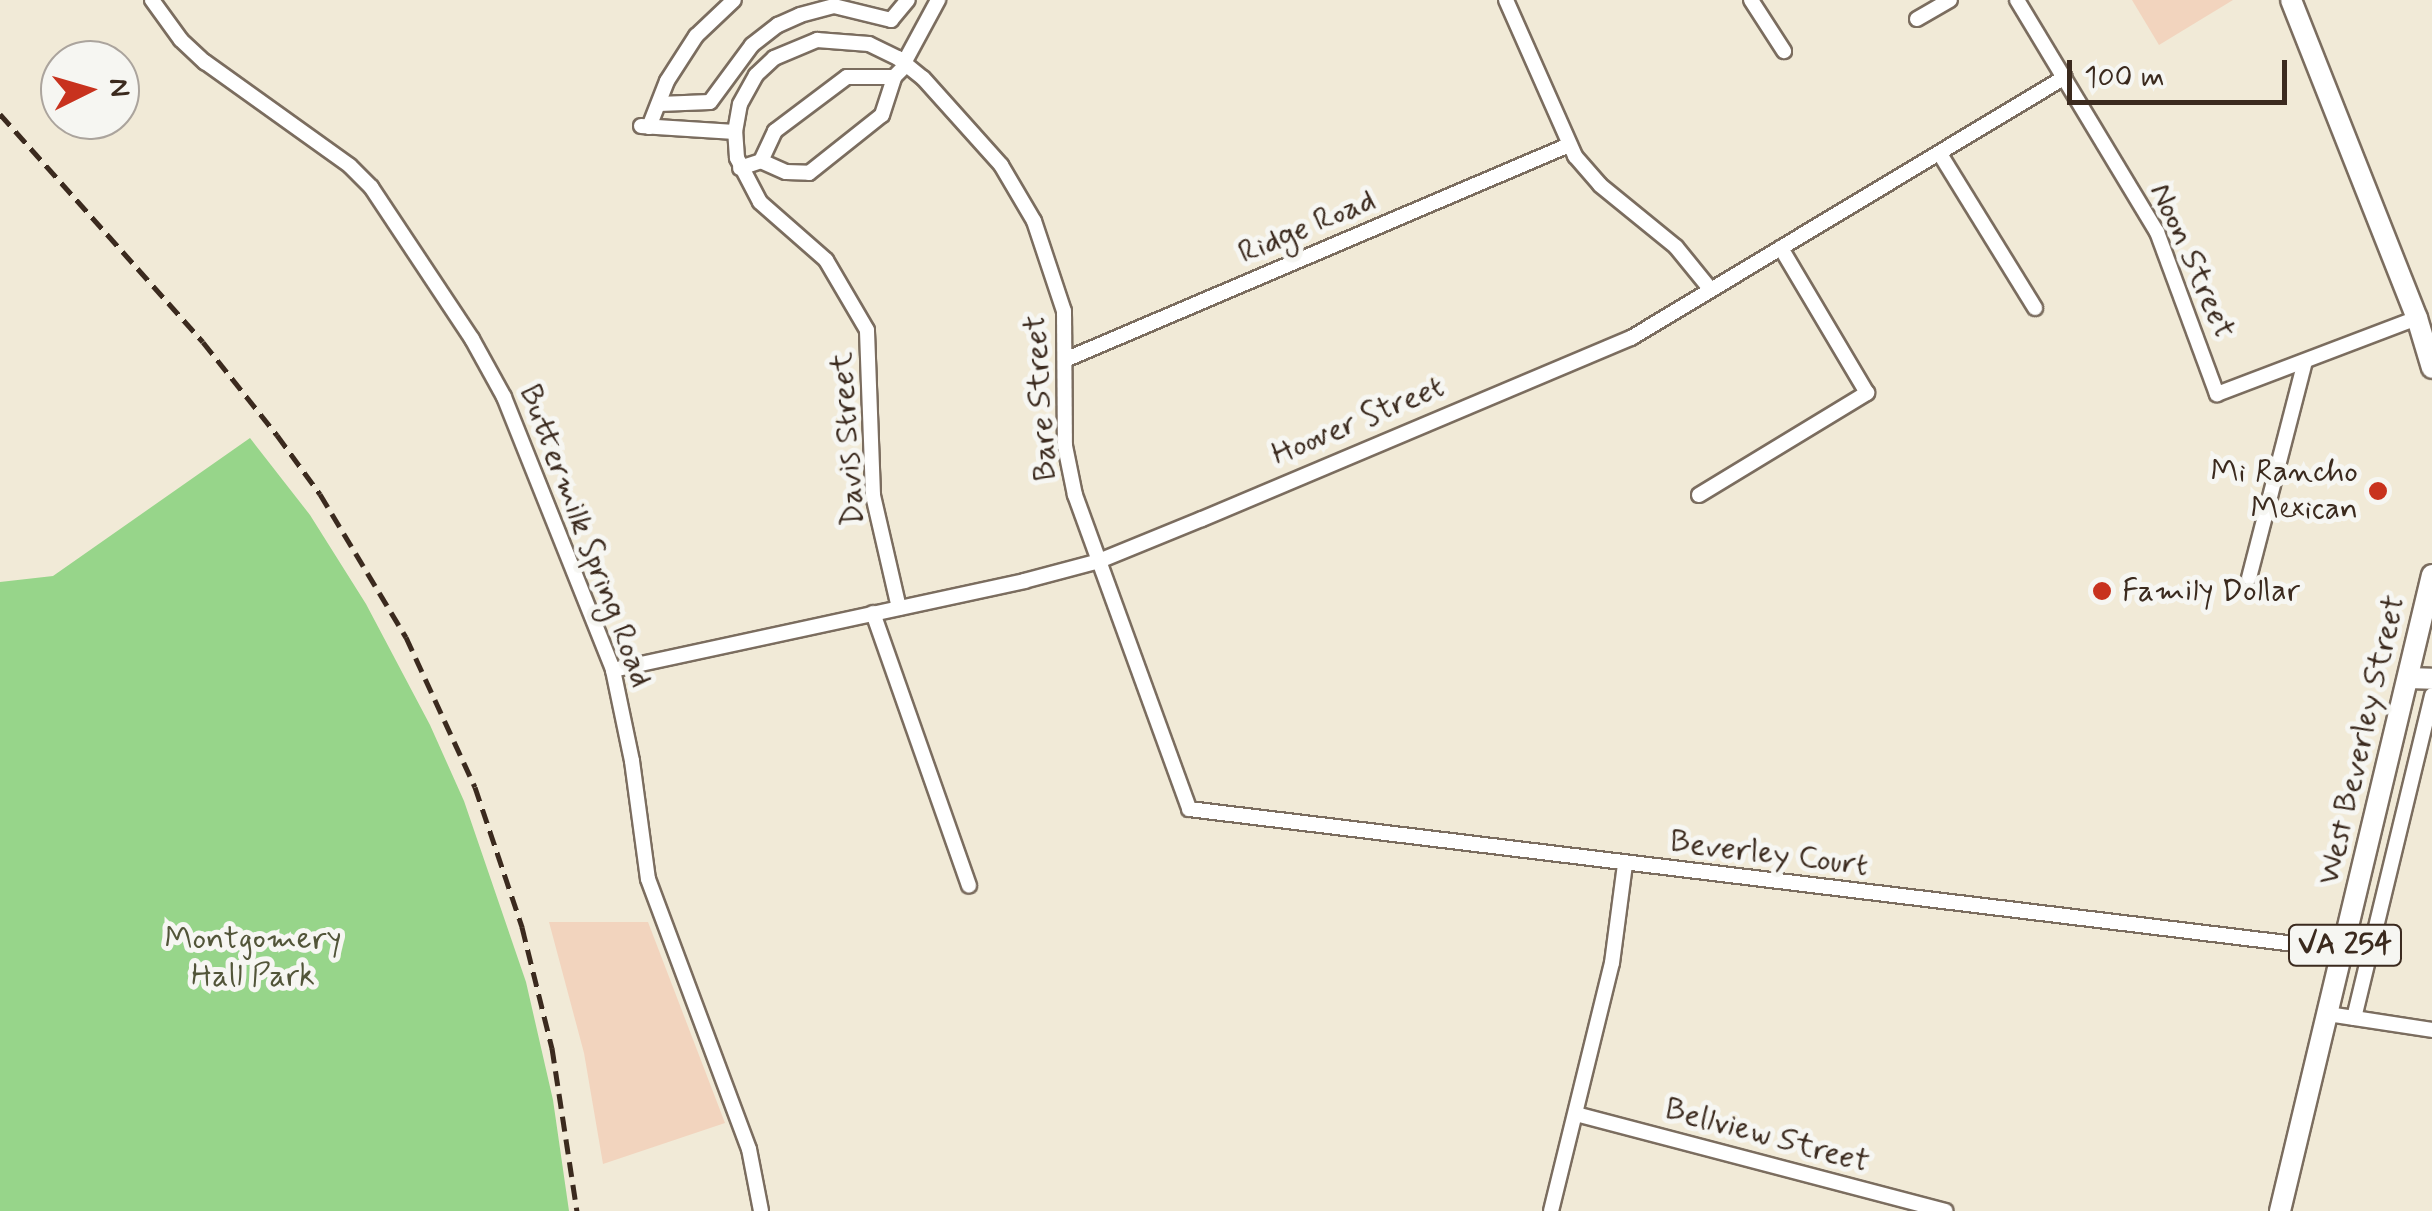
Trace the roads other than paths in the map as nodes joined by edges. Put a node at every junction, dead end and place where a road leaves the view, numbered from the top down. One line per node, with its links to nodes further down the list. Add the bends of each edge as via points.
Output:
1 (152, 0): 34 (street, Buttermilk Spring Road, via 205,62 350,166 406,237 510,409)
2 (734, 0): 15 (street, via 696,36)
3 (908, 0): 15 (street, via 891,20 834,6 800,15 752,45 710,102)
4 (938, 0): 12 (street)
5 (1506, 0): 17 (street)
6 (1750, 0): 11 (street)
7 (1950, 0): 10 (street)
8 (2017, 0): 14 (street, Noon Street)
9 (2291, 0): 24 (main road)
10 (1918, 19)
11 (1784, 51)
12 (905, 64): 13 (street); 16 (street, Bare Street, via 850,40 817,40 788,50 747,88); 25 (street, Bare Street, via 966,121 1034,220 1058,285)
13 (894, 77): 19 (street, via 847,77 775,131); 19 (street, via 882,115 809,173)
14 (2066, 77): 18 (street, Hoover Street); 26 (street, Noon Street, via 2157,232 2218,394)
15 (659, 104): 16 (street, via 645,127)
16 (735, 132): 20 (street, Davis Street)
17 (1568, 145): 22 (street, via 1597,182 1676,247); 25 (street, Ridge Road)
18 (1940, 154): 21 (street, Hoover Street); 23 (street)
19 (761, 161): 20 (street)
20 (740, 168): 32 (street, Davis Street, via 760,202 826,260 866,330 873,495)
21 (1781, 248): 22 (street, Hoover Street); 28 (street, via 1868,394)
22 (1711, 290): 29 (street, Hoover Street, via 1616,345)
23 (2035, 308)
24 (2417, 318): 26 (street); 27 (main road)
25 (1067, 359): 29 (street, Bare Street, via 1065,446)
26 (2306, 362): 31 (street)
27 (2432, 368)
28 (1699, 495)
29 (1098, 561): 32 (street, Hoover Street); 38 (street, Bare Street)
30 (2432, 575): 35 (main road, West Beverley Street / VA 254)
31 (2249, 578)
32 (899, 608): 33 (street, Hoover Street)
33 (873, 613): 34 (street, Hoover Street); 40 (street)
34 (613, 670): 46 (street, Buttermilk Spring Road, via 648,879 757,1172)
35 (2408, 678): 36 (main road); 41 (main road, West Beverley Street / VA 254)
36 (2432, 679)
37 (2432, 696): 43 (street, West Beverley Street)
38 (1189, 809): 39 (street, Beverley Court)
39 (1625, 864): 41 (street, Beverley Court); 45 (street, via 1612,963)
40 (969, 886)
41 (2344, 950): 42 (main road, West Beverley Street / VA 254)
42 (2328, 1014): 43 (street); 49 (main road, West Beverley Street / VA 254)
43 (2354, 1018): 44 (street)
44 (2432, 1030)
45 (1576, 1114): 47 (street); 48 (street, Bellview Street)
46 (762, 1211)
47 (1551, 1211)
48 (1945, 1211)
49 (2280, 1211)

